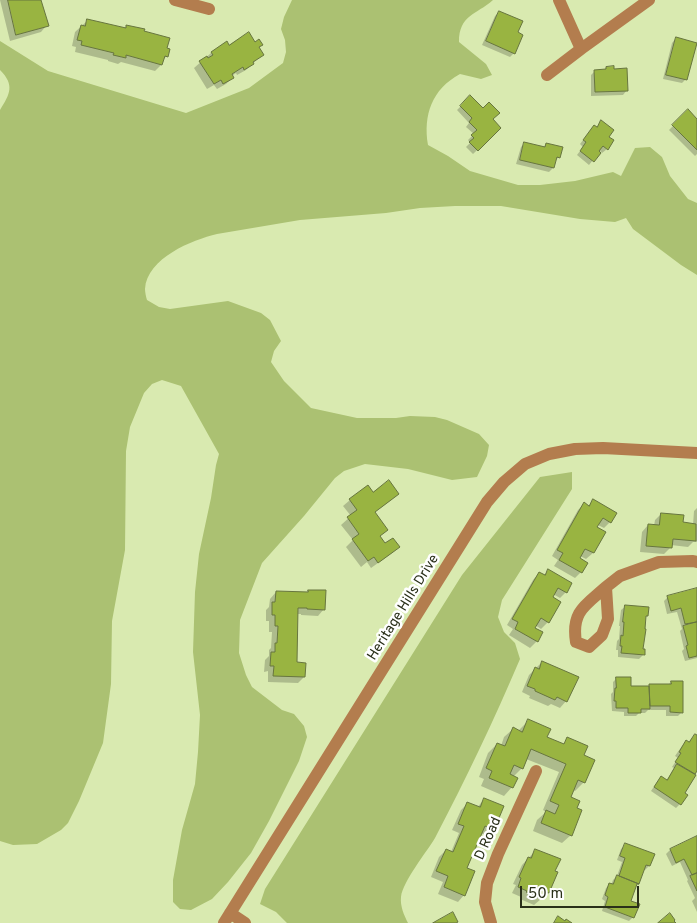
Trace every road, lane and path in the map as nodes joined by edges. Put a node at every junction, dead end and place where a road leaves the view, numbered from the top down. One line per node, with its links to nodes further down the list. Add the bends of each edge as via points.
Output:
1 (175, 0): 4 (street)
2 (559, 0): 5 (street)
3 (649, 0): 5 (street)
4 (209, 9)
5 (581, 49): 6 (street)
6 (548, 75)
7 (697, 453): 11 (street, Heritage Hills Drive, via 575,449 549,454 525,464 504,482 487,502)
8 (697, 562): 9 (street, via 659,562 620,576)
9 (606, 587)
10 (536, 771): 13 (street, D Road, via 486,883 485,902)
11 (227, 918): 12 (street)
12 (245, 923)
13 (491, 923)

